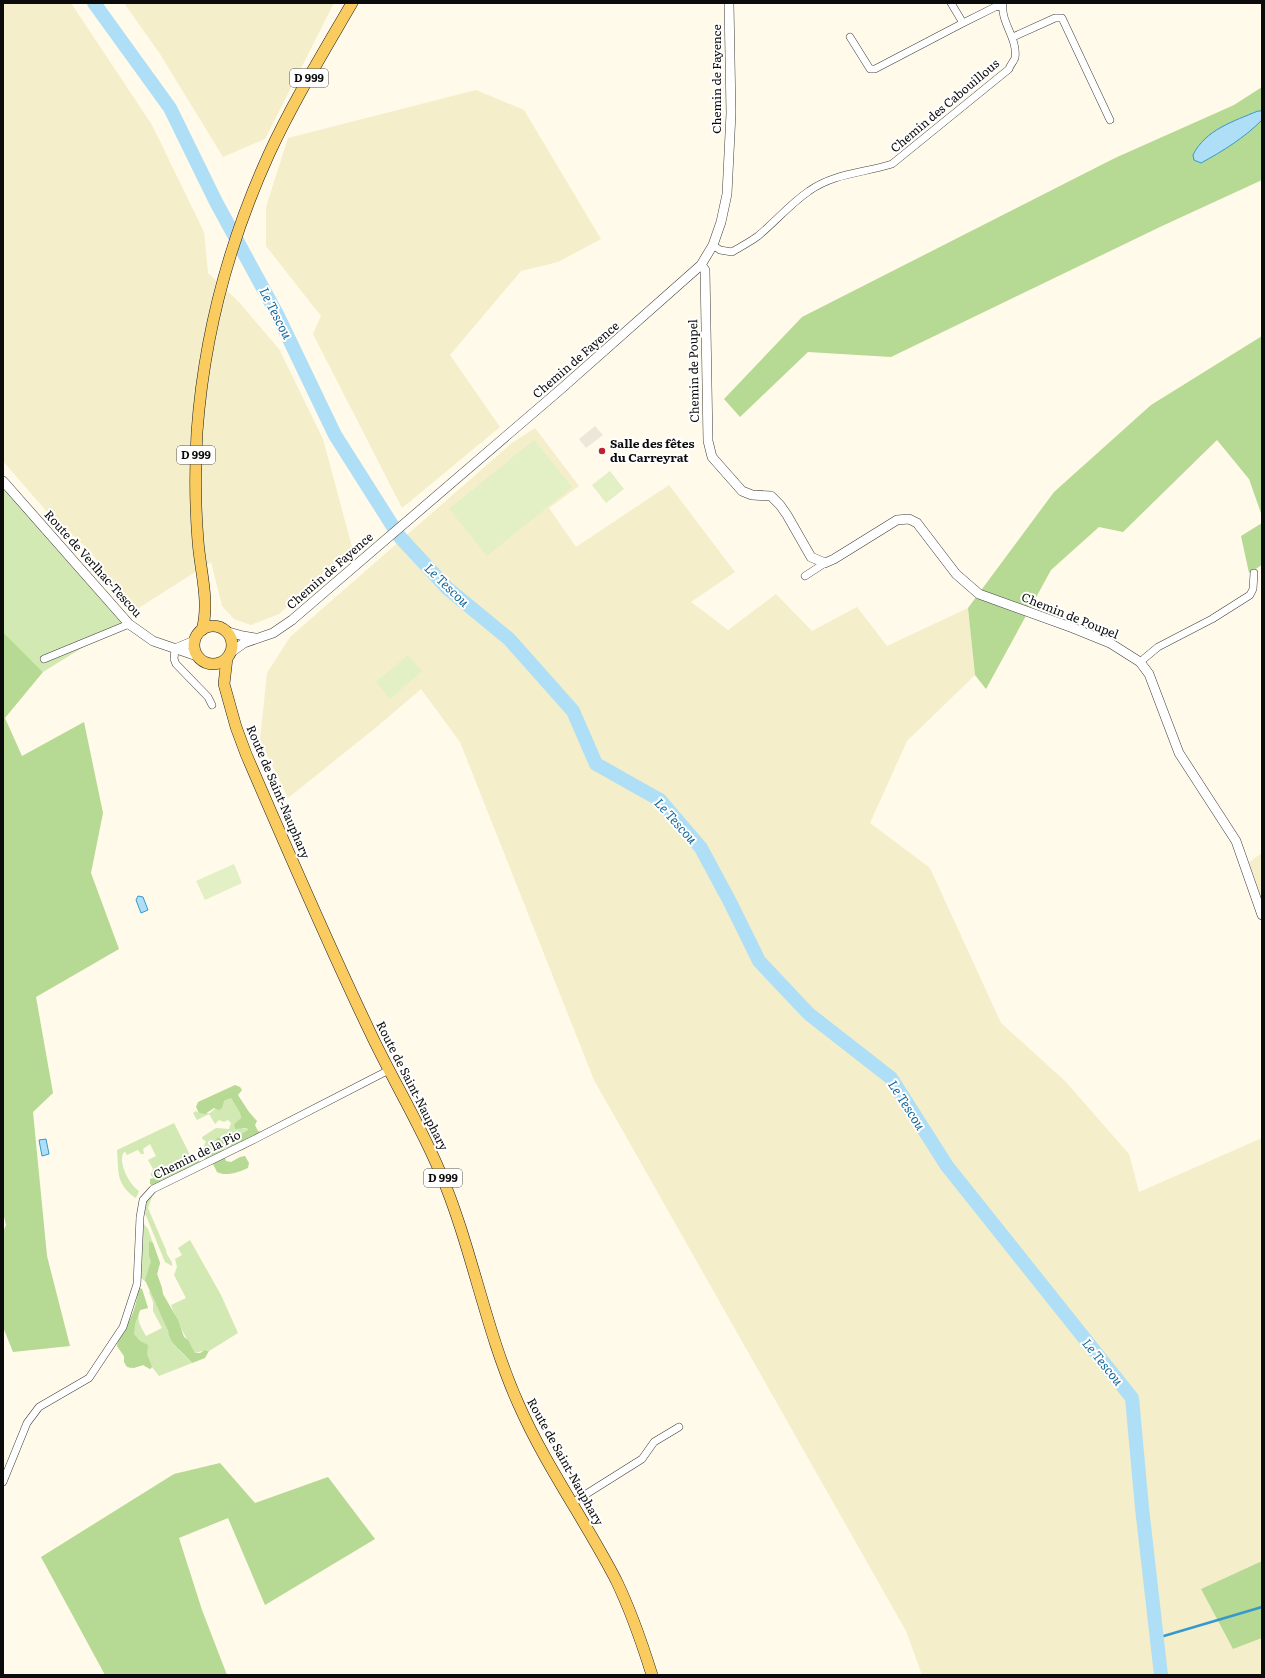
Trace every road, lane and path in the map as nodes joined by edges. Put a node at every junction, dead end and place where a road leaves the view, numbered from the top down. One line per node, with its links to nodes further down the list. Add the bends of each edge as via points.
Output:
1 (352, 3): 15 (main road, D 999, via 269,155 238,231 215,310 203,376 196,453 197,524)
2 (729, 3): 9 (street, Chemin de Fayence, via 731,113 727,194)
3 (951, 3): 5 (street)
4 (1002, 5): 5 (street); 7 (street, Chemin des Cabouillous, via 1004,20)
5 (963, 23): 6 (street, via 876,69 870,69)
6 (850, 37)
7 (1013, 37): 8 (street, via 1055,18 1062,18); 9 (street, Chemin des Cabouillous, via 1014,58 1009,69 892,164 852,172 809,191 757,236 732,252 720,250)
8 (1110, 120)
9 (713, 245): 10 (street, Chemin de Fayence)
10 (701, 265): 12 (street, Chemin de Poupel, via 705,270 707,426 711,453 742,491 752,495 771,496 780,504 811,558); 19 (street, Chemin de Fayence, via 561,390 292,620)
11 (3, 481): 16 (street, Route de Verlhac-Tescou)
12 (825, 563): 14 (street, Chemin de Poupel); 25 (street, Chemin de Poupel, via 897,520 909,519 917,523 956,574 979,594 1110,643)
13 (1254, 573): 25 (street, via 1250,595 1158,647)
14 (805, 576)
15 (205, 601): 17 (main road, D 999); 18 (main road, D 999, via 211,615)
16 (129, 624): 21 (street, Route de Verlhac-Tescou, via 153,641); 24 (street)
17 (202, 630): 18 (main road, via 212,626); 20 (main road)
18 (224, 630): 19 (street); 23 (main road, via 231,642)
19 (257, 638): 23 (street, Chemin de Fayence, via 237,648)
20 (194, 641): 21 (street); 22 (main road)
21 (175, 649): 22 (street, Route de Verlhac-Tescou); 28 (street, via 176,664 208,697)
22 (197, 656): 26 (main road)
23 (228, 656): 26 (main road, via 219,663); 27 (main road, Route de Saint-Nauphary / D 999)
24 (44, 659)
25 (1140, 662): 29 (street, Chemin de Poupel, via 1149,674 1179,753 1236,841)
26 (208, 664): 27 (main road, Route de Saint-Nauphary / D 999)
27 (224, 684): 30 (main road, Route de Saint-Nauphary / D 999, via 246,754 360,1011)
28 (212, 705)
29 (1262, 915)
30 (389, 1070): 32 (street, Chemin de la Pio, via 153,1189 143,1200 137,1284 123,1328 89,1378 40,1407 27,1423); 33 (main road, Route de Saint-Nauphary / D 999, via 442,1175 497,1349 514,1394 536,1442)
31 (679, 1427): 33 (street, via 654,1442 642,1459)
32 (3, 1482)
33 (572, 1503): 34 (main road, Route de Saint-Nauphary / D 999, via 623,1596 637,1628)
34 (652, 1675)

